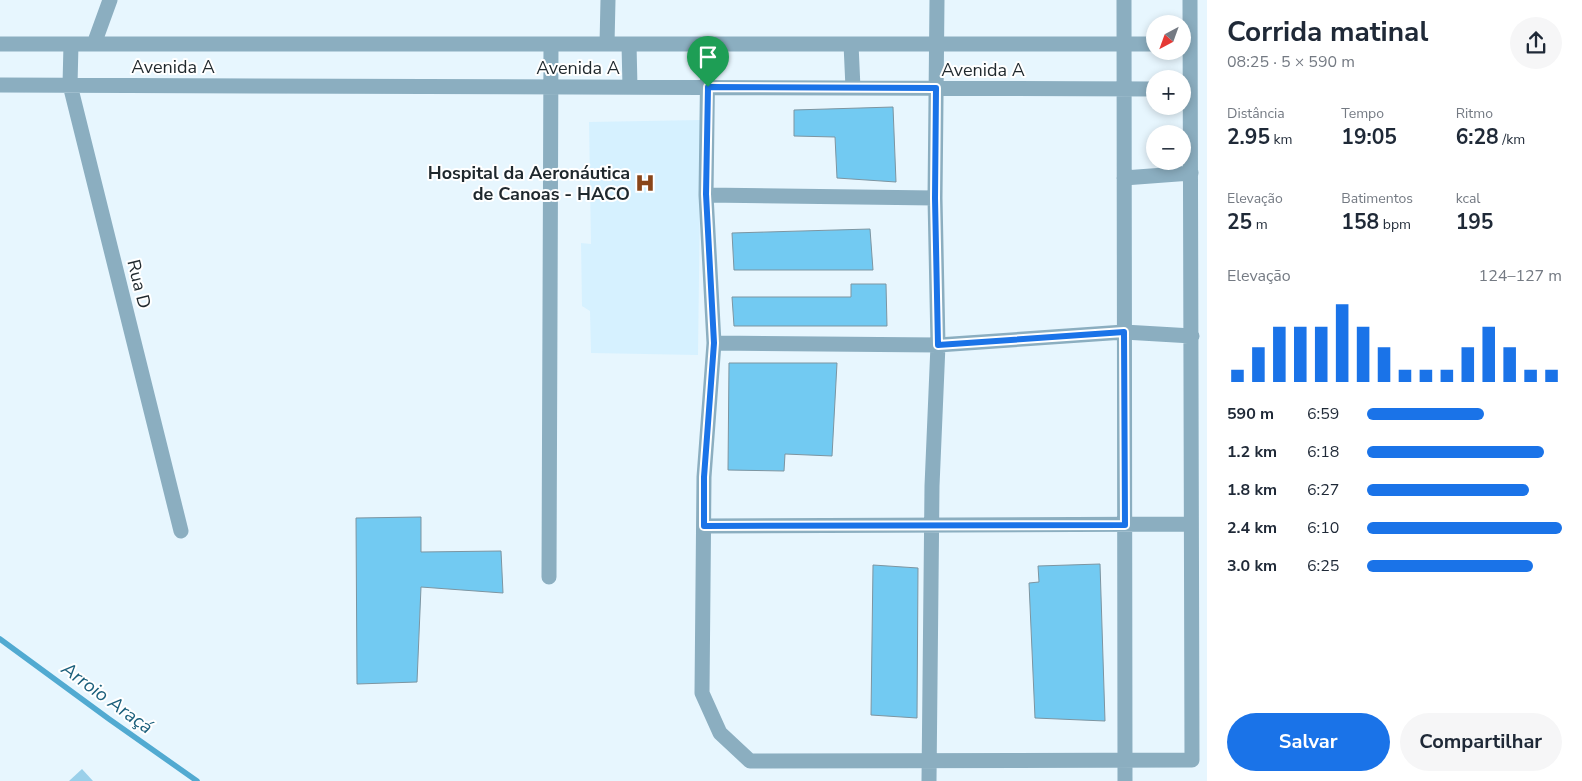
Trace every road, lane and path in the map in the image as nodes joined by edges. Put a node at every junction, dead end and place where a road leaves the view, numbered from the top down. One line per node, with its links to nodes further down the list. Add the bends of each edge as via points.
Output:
1 (110, 0): 9 (street)
2 (608, 0): 11 (street)
3 (937, 0): 15 (street)
4 (1124, 0): 16 (street)
5 (1190, 0): 6 (street)
6 (1189, 15)
7 (0, 44): 8 (street, Avenida A)
8 (71, 44): 9 (street, Avenida A); 19 (street, Rua D)
9 (94, 44): 10 (street, Avenida A)
10 (550, 44): 11 (street, Avenida A); 20 (street)
11 (607, 44): 12 (street, Avenida A)
12 (629, 44): 13 (street, Avenida A); 21 (street)
13 (708, 44): 14 (street, Avenida A); 22 (street)
14 (851, 44): 15 (street, Avenida A); 23 (street)
15 (936, 44): 16 (street, Avenida A); 24 (street)
16 (1124, 44): 17 (street, Avenida A); 25 (street)
17 (1146, 44)
18 (0, 85): 19 (street, Avenida A)
19 (70, 85): 20 (street, Avenida A); 40 (street, Rua D)
20 (550, 87): 21 (street, Avenida A); 41 (street)
21 (630, 87): 22 (street, Avenida A)
22 (708, 87): 23 (street, Avenida A); 30 (street)
23 (853, 88): 24 (street, Avenida A)
24 (936, 88): 25 (street, Avenida A); 31 (street)
25 (1124, 89): 26 (street, Avenida A); 29 (street)
26 (1146, 89)
27 (1188, 115): 28 (street)
28 (1191, 173): 29 (street); 33 (street)
29 (1124, 178): 32 (street)
30 (706, 194): 31 (street); 34 (street)
31 (935, 198): 35 (street)
32 (1124, 332): 33 (street); 35 (street); 37 (street)
33 (1192, 336): 36 (street)
34 (714, 343): 35 (street); 38 (street, via 704,477)
35 (938, 345): 39 (street)
36 (1192, 524): 37 (street); 42 (street, via 1192,760)
37 (1125, 525): 39 (street); 42 (street)
38 (704, 526): 39 (street); 43 (street, via 702,693 720,733 750,761)
39 (932, 526): 43 (street)
40 (181, 531)
41 (549, 577)
42 (1125, 760): 43 (street); 45 (street)
43 (929, 761): 44 (street)
44 (930, 781)
45 (1125, 781)

